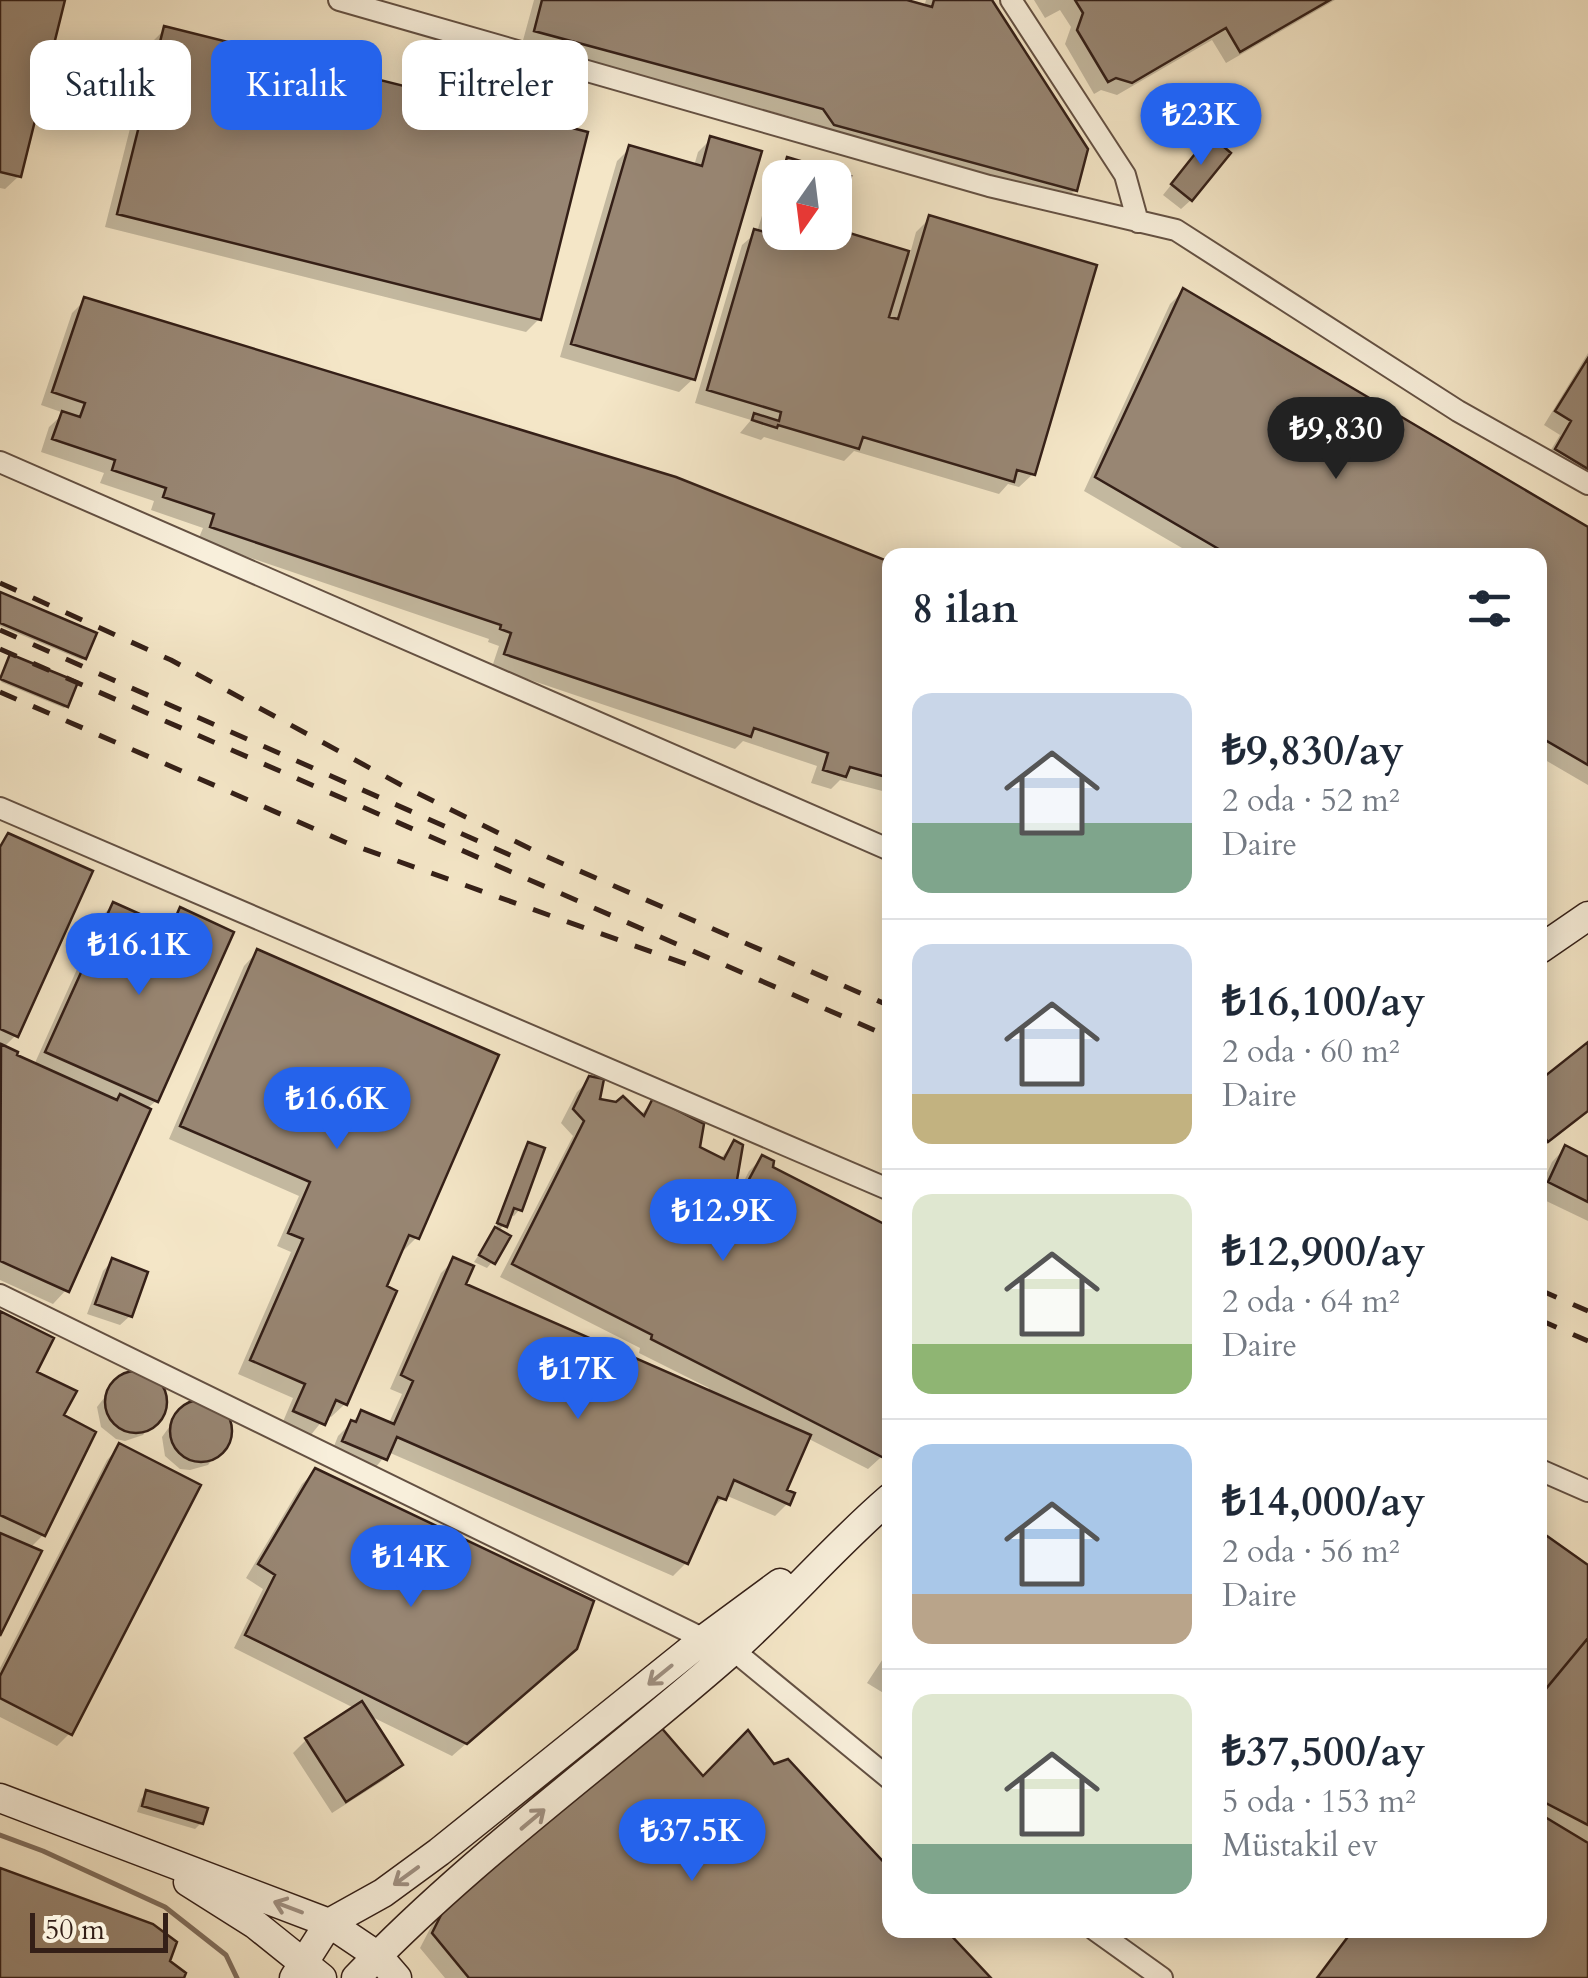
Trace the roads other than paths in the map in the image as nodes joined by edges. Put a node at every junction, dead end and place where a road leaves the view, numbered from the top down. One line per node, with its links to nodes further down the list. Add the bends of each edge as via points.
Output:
1 (339, 0): 3 (street, via 989,186)
2 (1011, 0): 3 (street, via 1125,175)
3 (1138, 222): 5 (street, via 1176,230 1458,411)
4 (0, 462): 7 (street)
5 (1588, 484)
6 (0, 808): 10 (street)
7 (882, 847)
8 (1588, 916): 9 (street)
9 (1547, 944)
10 (882, 1187)
11 (0, 1294): 16 (street)
12 (1547, 1473): 13 (street)
13 (1588, 1491)
14 (882, 1505): 15 (street)
15 (850, 1532): 16 (street); 17 (street)
16 (704, 1639): 17 (street); 21 (street, one-way to 21, via 439,1852)
17 (734, 1650): 18 (street); 23 (street, one-way to 17)
18 (882, 1772)
19 (0, 1798): 20 (street)
20 (131, 1847): 21 (street, one-way to 20); 24 (street, via 256,1925)
21 (329, 1923): 23 (street); 24 (street)
22 (1106, 1938): 27 (street)
23 (378, 1956): 25 (street); 26 (street)
24 (307, 1973)
25 (356, 1978)
26 (397, 1978)
27 (1162, 1978)

